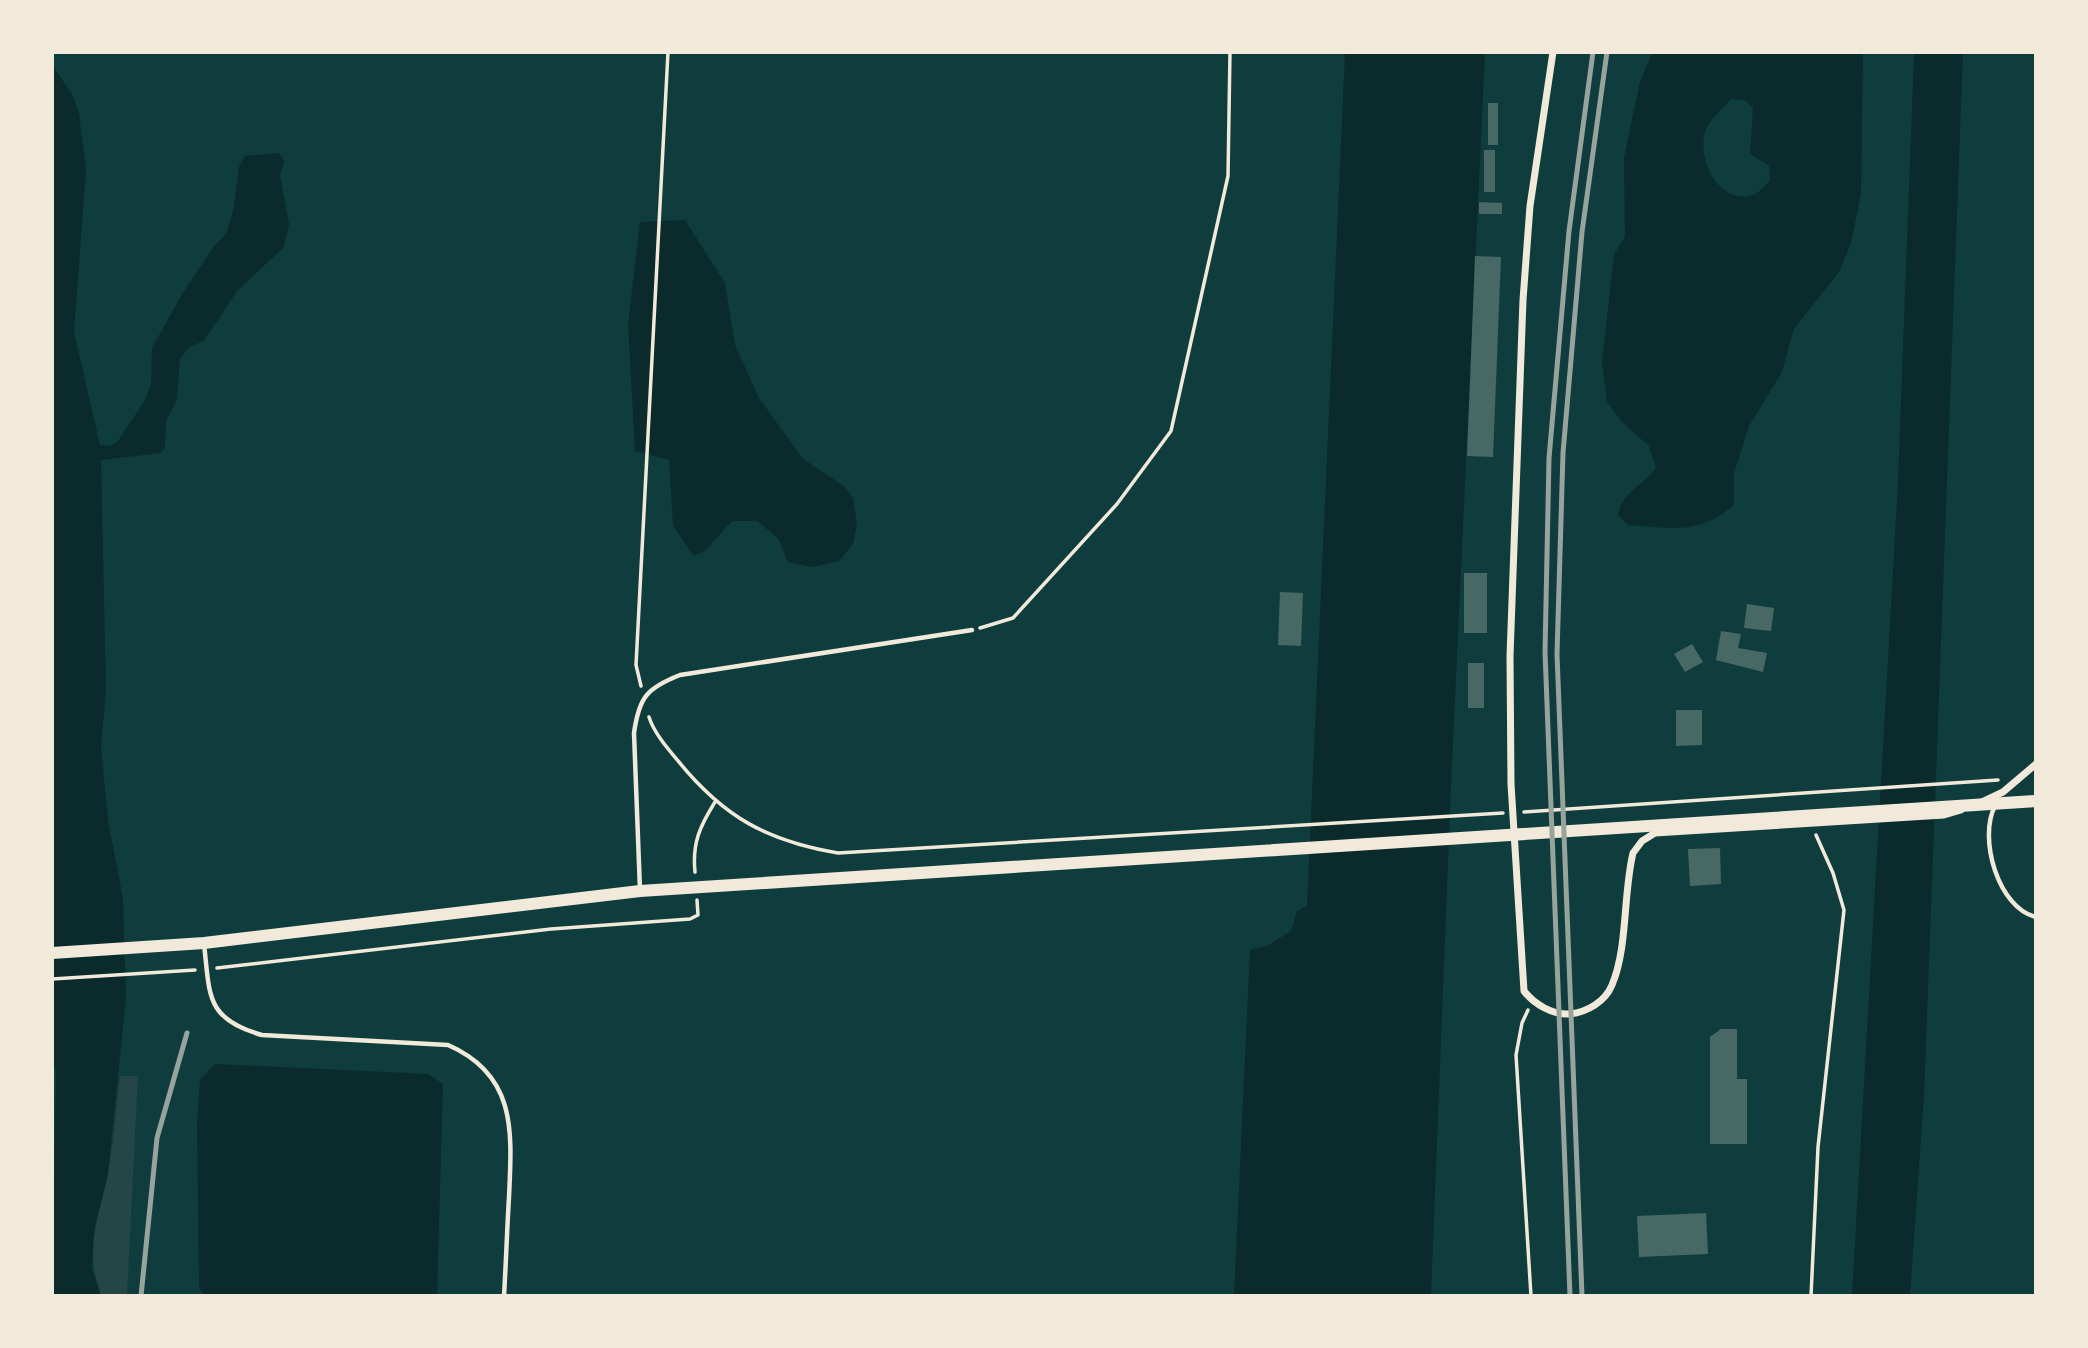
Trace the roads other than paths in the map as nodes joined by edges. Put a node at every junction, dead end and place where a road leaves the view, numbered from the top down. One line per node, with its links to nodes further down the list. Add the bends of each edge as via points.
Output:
1 (1553, 52): 4 (street, via 1530,206 1522,300 1510,656 1511,785 1524,991 1532,1002 1560,1014 1591,1009 1604,998 1617,963 1633,853 1656,833 1944,815)
2 (972, 631): 6 (lane, via 680,674 655,685 637,712 634,733)
3 (2035, 764): 4 (street)
4 (2003, 792): 7 (lane, via 1987,833 1991,858 2011,903)
5 (2035, 801): 6 (main road)
6 (640, 891): 8 (main road)
7 (2035, 917)
8 (204, 943): 9 (main road); 10 (lane, via 210,997 220,1014 236,1027 262,1035 448,1045 471,1055 487,1069 508,1113 511,1142)
9 (52, 953)
10 (504, 1296)

